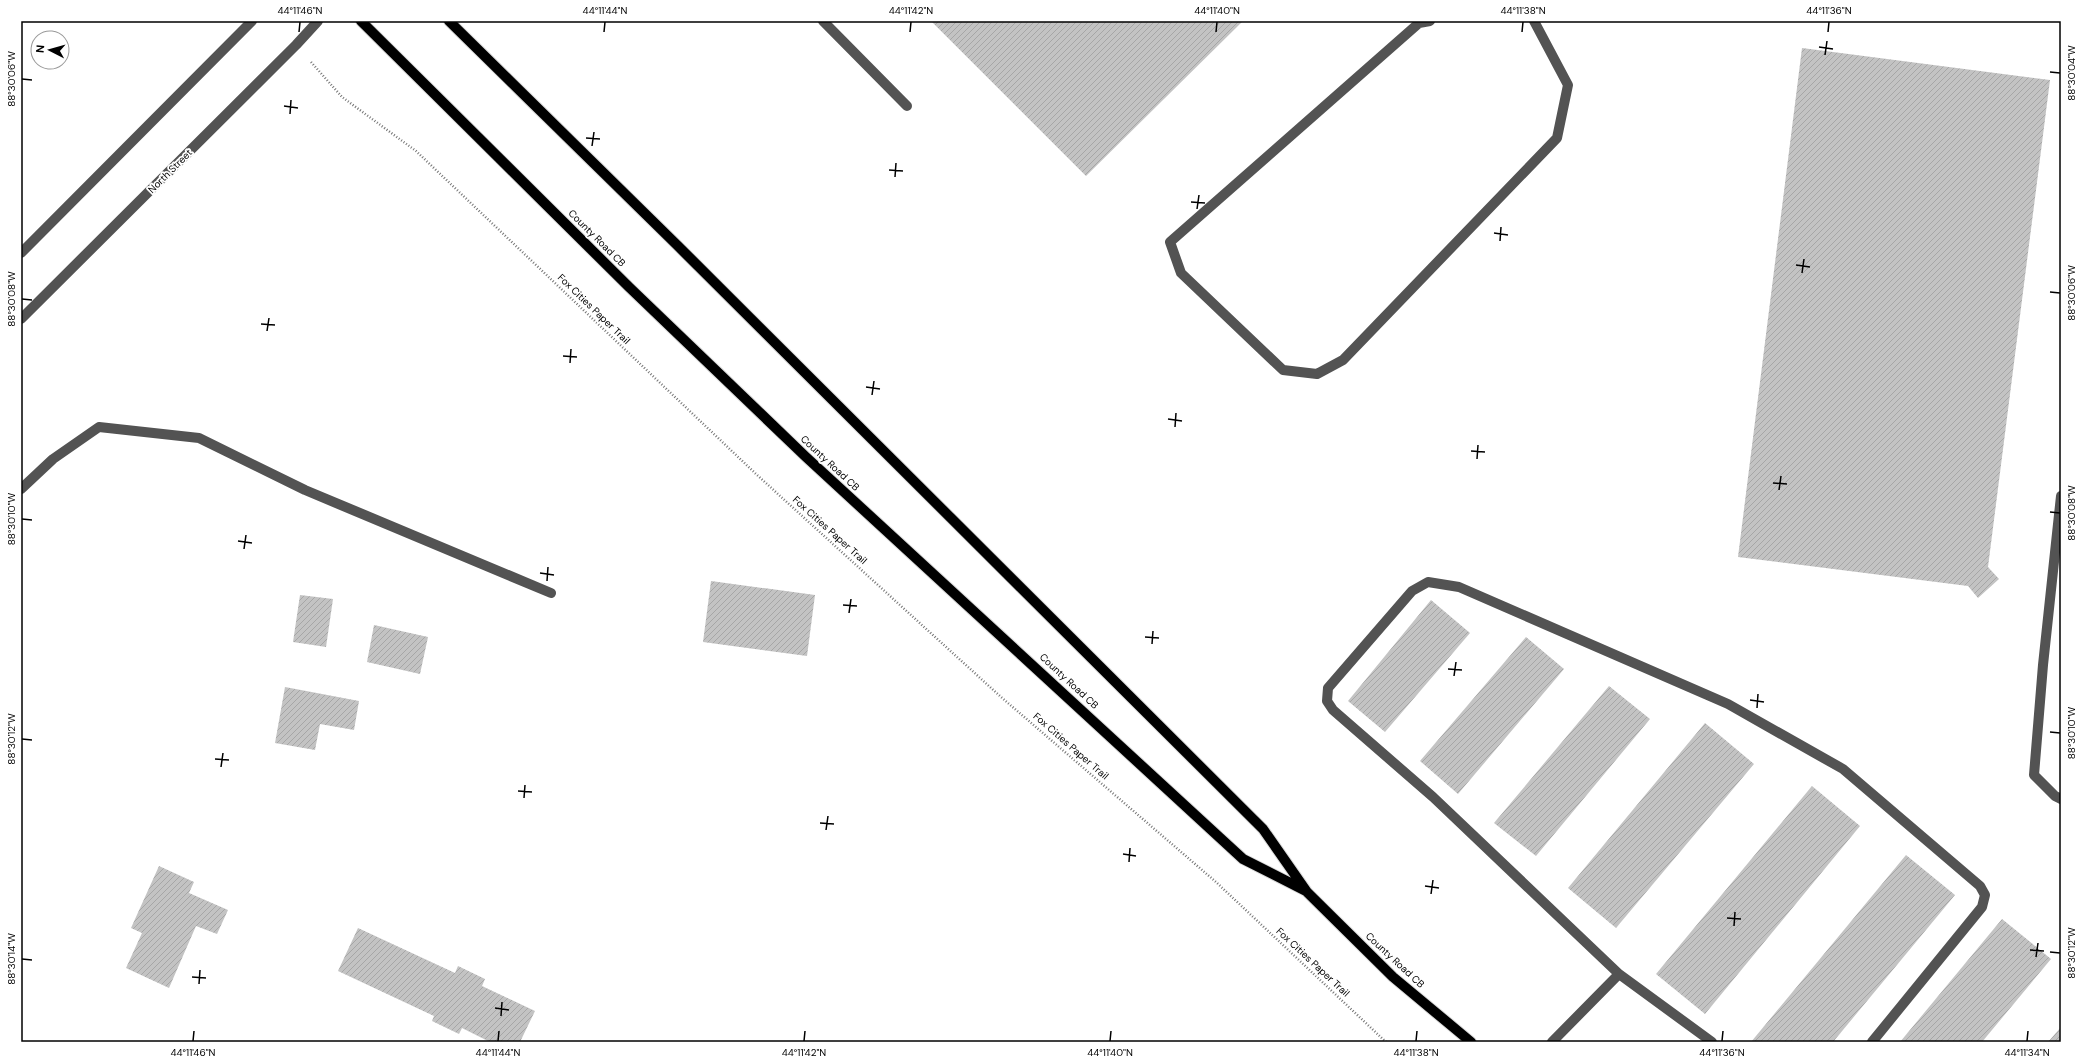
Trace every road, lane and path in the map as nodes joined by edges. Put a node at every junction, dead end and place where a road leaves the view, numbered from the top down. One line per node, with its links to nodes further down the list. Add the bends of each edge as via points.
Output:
1 (252, 21): 10 (street)
2 (318, 21): 8 (street, North Street)
3 (361, 21): 16 (main road, County Road CB, via 628,287 806,457 1243,859)
4 (449, 21): 16 (main road, County Road CB, via 1263,829)
5 (823, 21): 9 (street)
6 (1430, 21): 7 (street, via 1419,23 1170,242 1181,273 1283,370 1317,374 1342,360 1557,138 1568,85)
7 (1534, 21)
8 (296, 45): 11 (street, North Street); 18 (path, Fox Cities Paper Trail, via 342,97 416,152 756,474 1001,696 1216,882)
9 (907, 106)
10 (21, 253)
11 (21, 319)
12 (21, 489): 14 (street, via 53,459 99,427 199,438 305,490)
13 (2061, 496): 15 (street, via 2042,665 2034,775)
14 (551, 593)
15 (2061, 799)
16 (1308, 892): 19 (main road, County Road CB, via 1393,977)
17 (1619, 974): 20 (street); 21 (street); 22 (street, via 1433,797 1333,710 1326,701 1328,688 1412,591 1428,582 1458,587 1728,704 1843,769 1980,886 1985,895 1982,906)
18 (1386, 1042)
19 (1471, 1042)
20 (1552, 1042)
21 (1712, 1042)
22 (1872, 1042)

